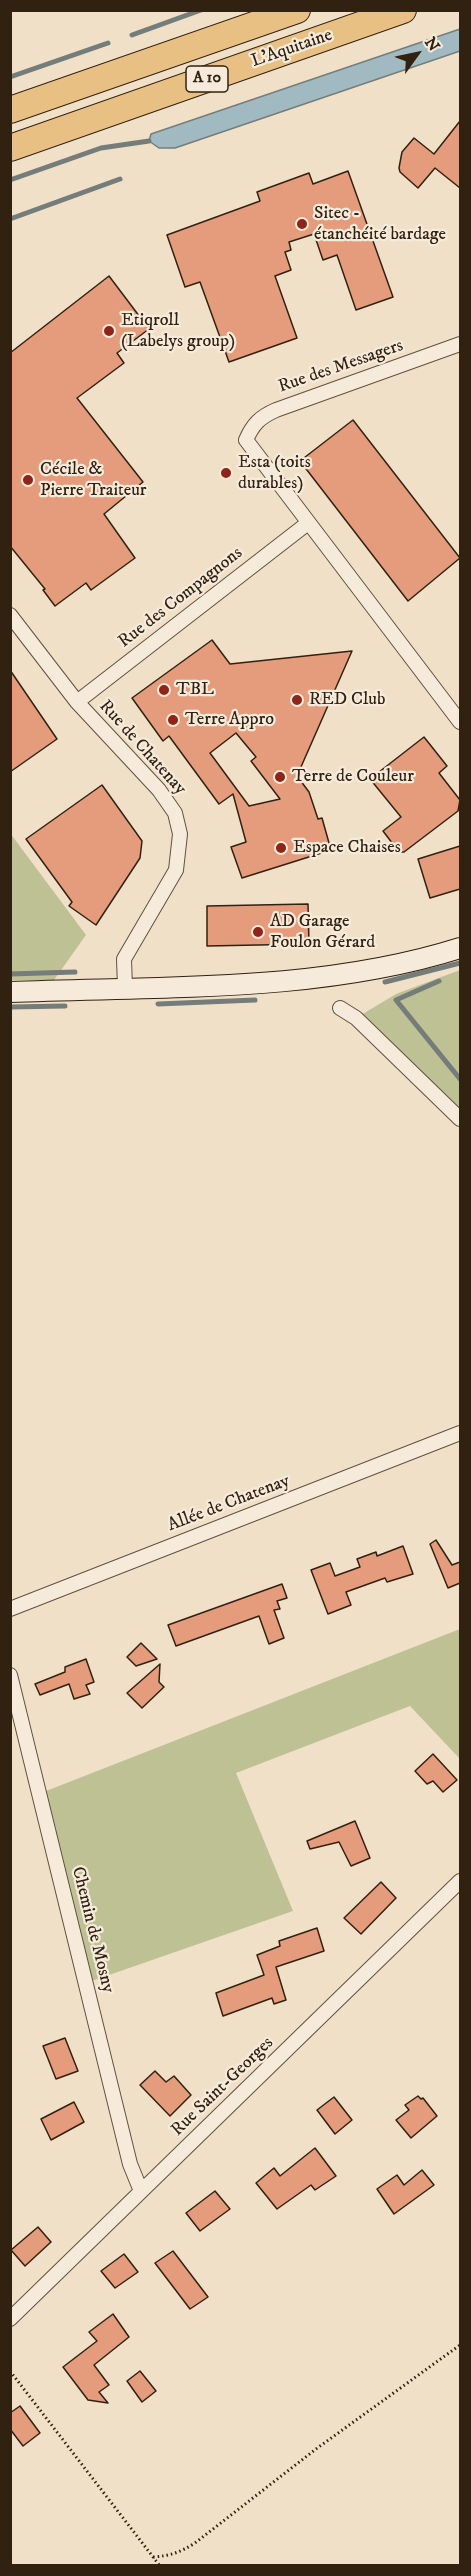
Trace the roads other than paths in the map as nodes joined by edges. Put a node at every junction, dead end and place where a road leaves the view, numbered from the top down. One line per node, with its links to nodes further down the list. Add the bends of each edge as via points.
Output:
1 (297, 10): 3 (highway, L'Aquitaine / A 10)
2 (403, 10): 4 (highway, L'Aquitaine / A 10)
3 (10, 111)
4 (10, 148)
5 (460, 344): 6 (street, Rue des Messagers, via 276,410 252,426 246,440)
6 (308, 523): 8 (street, Rue des Compagnons); 9 (street)
7 (10, 615): 8 (street, Rue de Chatenay)
8 (77, 702): 11 (street, Rue de Chatenay, via 170,803 180,834 176,870 124,959)
9 (460, 722)
10 (460, 948): 11 (street, via 304,979)
11 (125, 987): 12 (street)
12 (10, 992)
13 (340, 1008): 14 (street, via 356,1018)
14 (460, 1119)
15 (460, 1433): 16 (street, Allée de Chatenay)
16 (10, 1609)
17 (10, 1675): 19 (street, Chemin de Mosny, via 130,2164)
18 (460, 1881): 19 (street, Rue Saint-Georges)
19 (141, 2191): 20 (street, Rue Saint-Georges)
20 (10, 2319)

